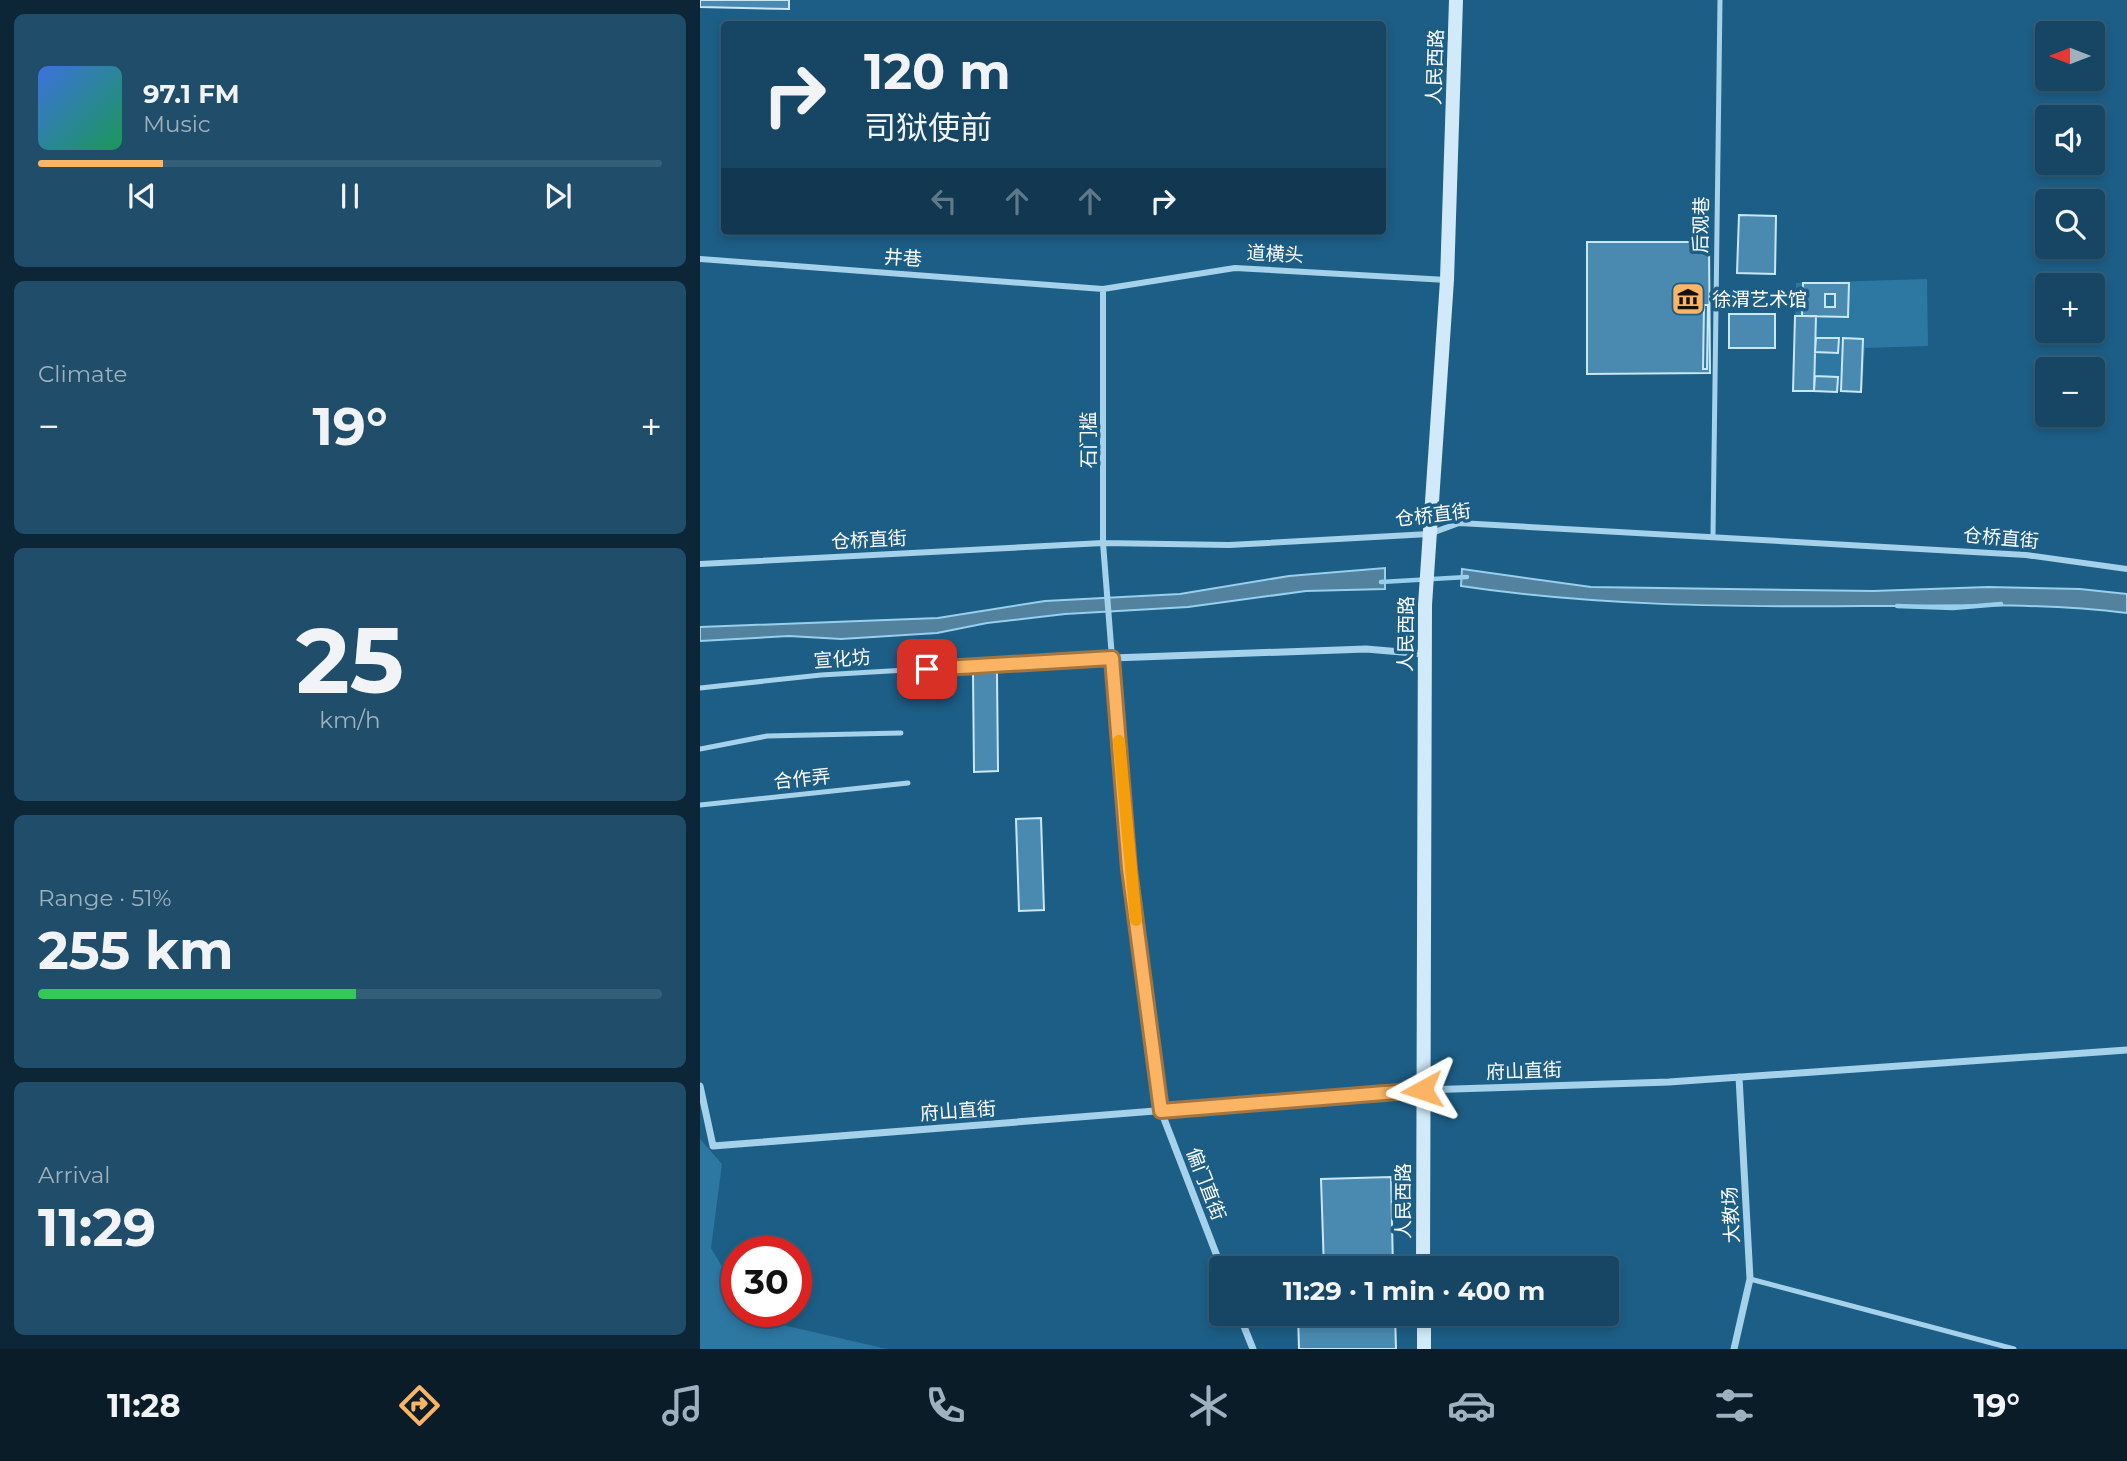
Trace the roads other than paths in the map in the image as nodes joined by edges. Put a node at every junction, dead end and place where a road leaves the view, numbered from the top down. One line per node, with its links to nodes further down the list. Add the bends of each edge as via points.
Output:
1 (1456, 0): 4 (main road, 人民西路)
2 (1720, 0): 7 (lane, 后观巷)
3 (700, 259): 5 (street, 井巷)
4 (1447, 280): 5 (street, 道横头, via 1235,268); 6 (main road, 人民西路)
5 (1103, 289): 8 (street, 石门槛)
6 (1429, 534): 7 (street, 仓桥直街, via 1459,523); 8 (street, 仓桥直街, via 1229,545); 11 (main road, 人民西路)
7 (1713, 535): 10 (street, 仓桥直街, via 2026,555)
8 (1103, 543): 9 (street, 仓桥直街); 12 (street, 石门槛)
9 (700, 564)
10 (2127, 569)
11 (1425, 654): 12 (street, via 1366,649); 21 (main road, 人民西路)
12 (1112, 658): 13 (lane, 宣化坊, via 821,675); 22 (street, 偏门直街, via 1129,869)
13 (700, 688)
14 (901, 733): 15 (lane, via 767,736)
15 (700, 749)
16 (908, 783): 17 (lane, 合作弄)
17 (700, 805)
18 (2127, 1050): 19 (street, 府山直街)
19 (1739, 1077): 21 (street, 府山直街); 25 (street, 大教场)
20 (700, 1086): 22 (street, 府山直街, via 713,1146)
21 (1422, 1090): 22 (street, 府山直街); 24 (main road, 人民西路)
22 (1161, 1111): 23 (street, 偏门直街)
23 (1217, 1256)
24 (1423, 1256)
25 (1750, 1279): 30 (street, 大教场); 31 (lane)
26 (1244, 1326): 28 (street)
27 (1424, 1326): 29 (main road)
28 (1253, 1349)
29 (1424, 1349)
30 (1734, 1349)
31 (2014, 1349)

